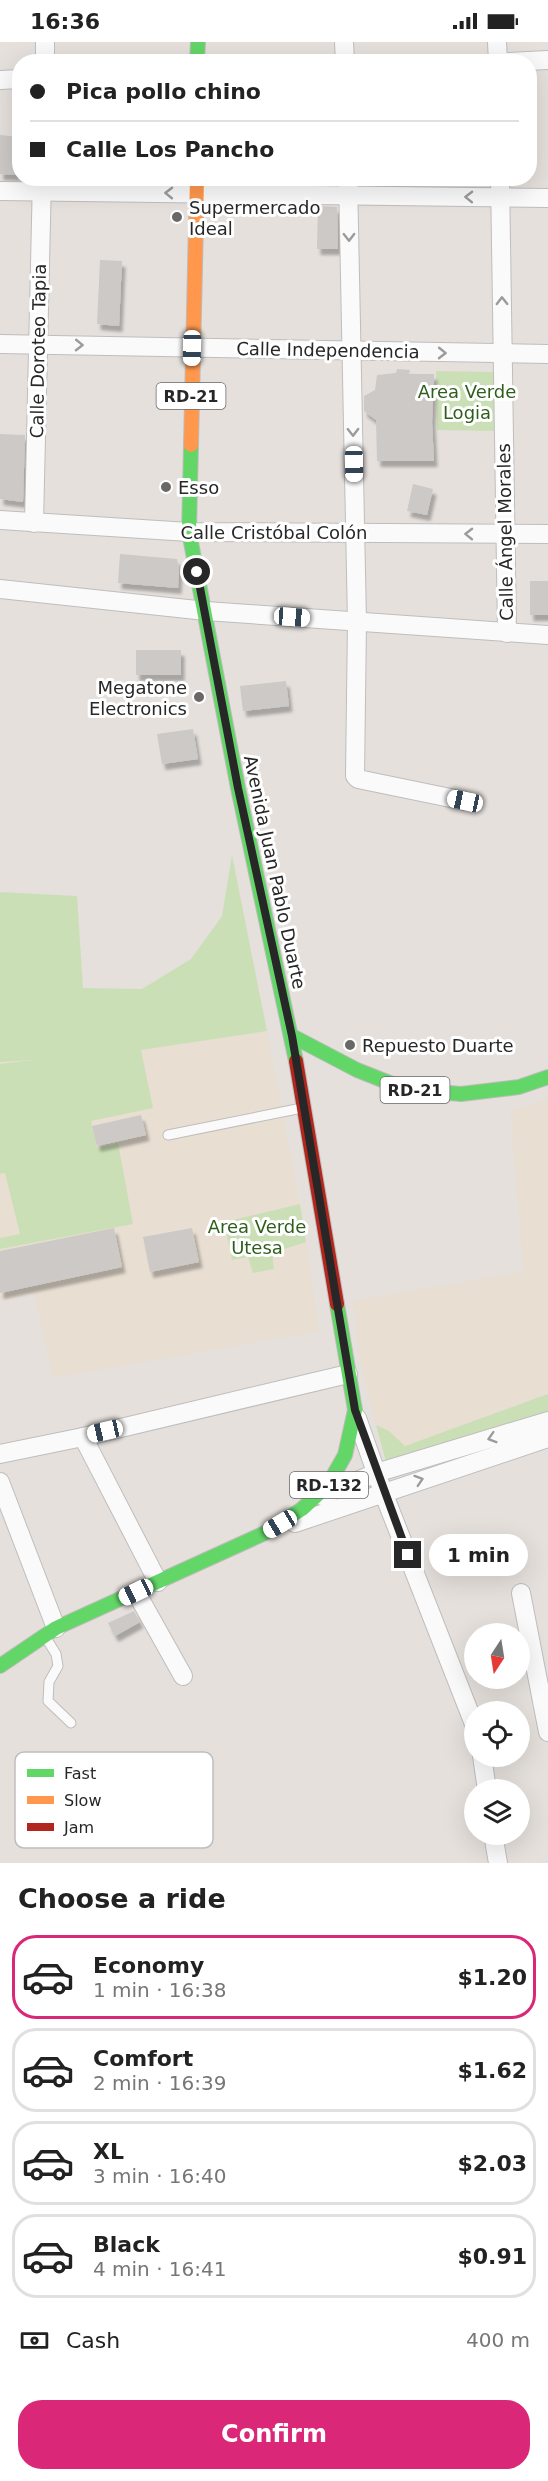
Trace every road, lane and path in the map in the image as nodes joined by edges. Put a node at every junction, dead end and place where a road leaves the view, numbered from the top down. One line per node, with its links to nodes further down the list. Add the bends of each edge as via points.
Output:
1 (35, 186): 6 (street)
2 (42, 186): 10 (street, Calle Doroteo Tapia)
3 (196, 186): 5 (street); 11 (main road, Avenida Juan Pablo Duarte / RD-21)
4 (500, 186): 7 (street, Calle Ángel Morales)
5 (349, 187): 7 (street, one-way to 5); 12 (street, one-way to 12)
6 (0, 191)
7 (500, 197): 8 (street); 13 (street, Calle Ángel Morales, one-way to 7)
8 (548, 198)
9 (0, 344): 10 (street, Calle Independencia)
10 (38, 345): 11 (street, Calle Independencia, one-way to 11); 16 (street, Calle Doroteo Tapia)
11 (192, 348): 12 (street, Calle Independencia); 17 (main road, Avenida Juan Pablo Duarte / RD-21)
12 (351, 351): 13 (street, Calle Independencia, one-way to 13); 18 (street, one-way to 18)
13 (502, 354): 14 (street, Calle Independencia); 19 (street, Calle Ángel Morales)
14 (548, 354)
15 (0, 520): 16 (street, Calle Cristóbal Colón)
16 (34, 523): 17 (street, Calle Cristóbal Colón)
17 (189, 532): 18 (street, Calle Cristóbal Colón); 22 (main road, Avenida Juan Pablo Duarte / RD-21)
18 (355, 532): 19 (street, Calle Cristóbal Colón, one-way to 18); 23 (street)
19 (506, 534): 20 (street, Calle Cristóbal Colón); 24 (street, Calle Ángel Morales)
20 (548, 534)
21 (0, 589): 22 (street)
22 (206, 611): 23 (street); 27 (main road, Avenida Juan Pablo Duarte / RD-21, via 238,788)
23 (357, 622): 24 (street); 26 (street, via 355,777)
24 (507, 633): 25 (street)
25 (548, 635)
26 (465, 801)
27 (292, 1036): 28 (main road, RD-21, via 357,1071 405,1089 460,1094 519,1087); 29 (main road, Avenida Juan Pablo Duarte / RD-132)
28 (548, 1077)
29 (304, 1108): 30 (lane); 31 (main road, Avenida Juan Pablo Duarte / RD-132)
30 (168, 1135)
31 (348, 1374): 32 (main road, Avenida Juan Pablo Duarte / RD-132); 34 (street)
32 (355, 1410): 37 (street); 40 (main road, Avenida Juan Pablo Duarte / RD-132, via 342,1465)
33 (548, 1421): 37 (street, one-way to 37)
34 (83, 1437): 36 (street); 42 (street)
35 (548, 1438): 39 (street, one-way to 35)
36 (0, 1454)
37 (376, 1473): 39 (street); 40 (street)
38 (0, 1482): 45 (street)
39 (383, 1492): 41 (street); 48 (street)
40 (318, 1497): 41 (main road, Avenida Juan Pablo Duarte / RD-132)
41 (265, 1533): 42 (main road, RD-132)
42 (158, 1582): 43 (main road, RD-132)
43 (136, 1592): 45 (main road, RD-132); 47 (street)
44 (521, 1593): 50 (street)
45 (50, 1632): 46 (main road, RD-132); 49 (lane, via 58,1666 49,1682 48,1701)
46 (0, 1666)
47 (183, 1676)
48 (465, 1701)
49 (71, 1723)
50 (548, 1732)
51 (496, 1845): 52 (street)
52 (498, 1863)

